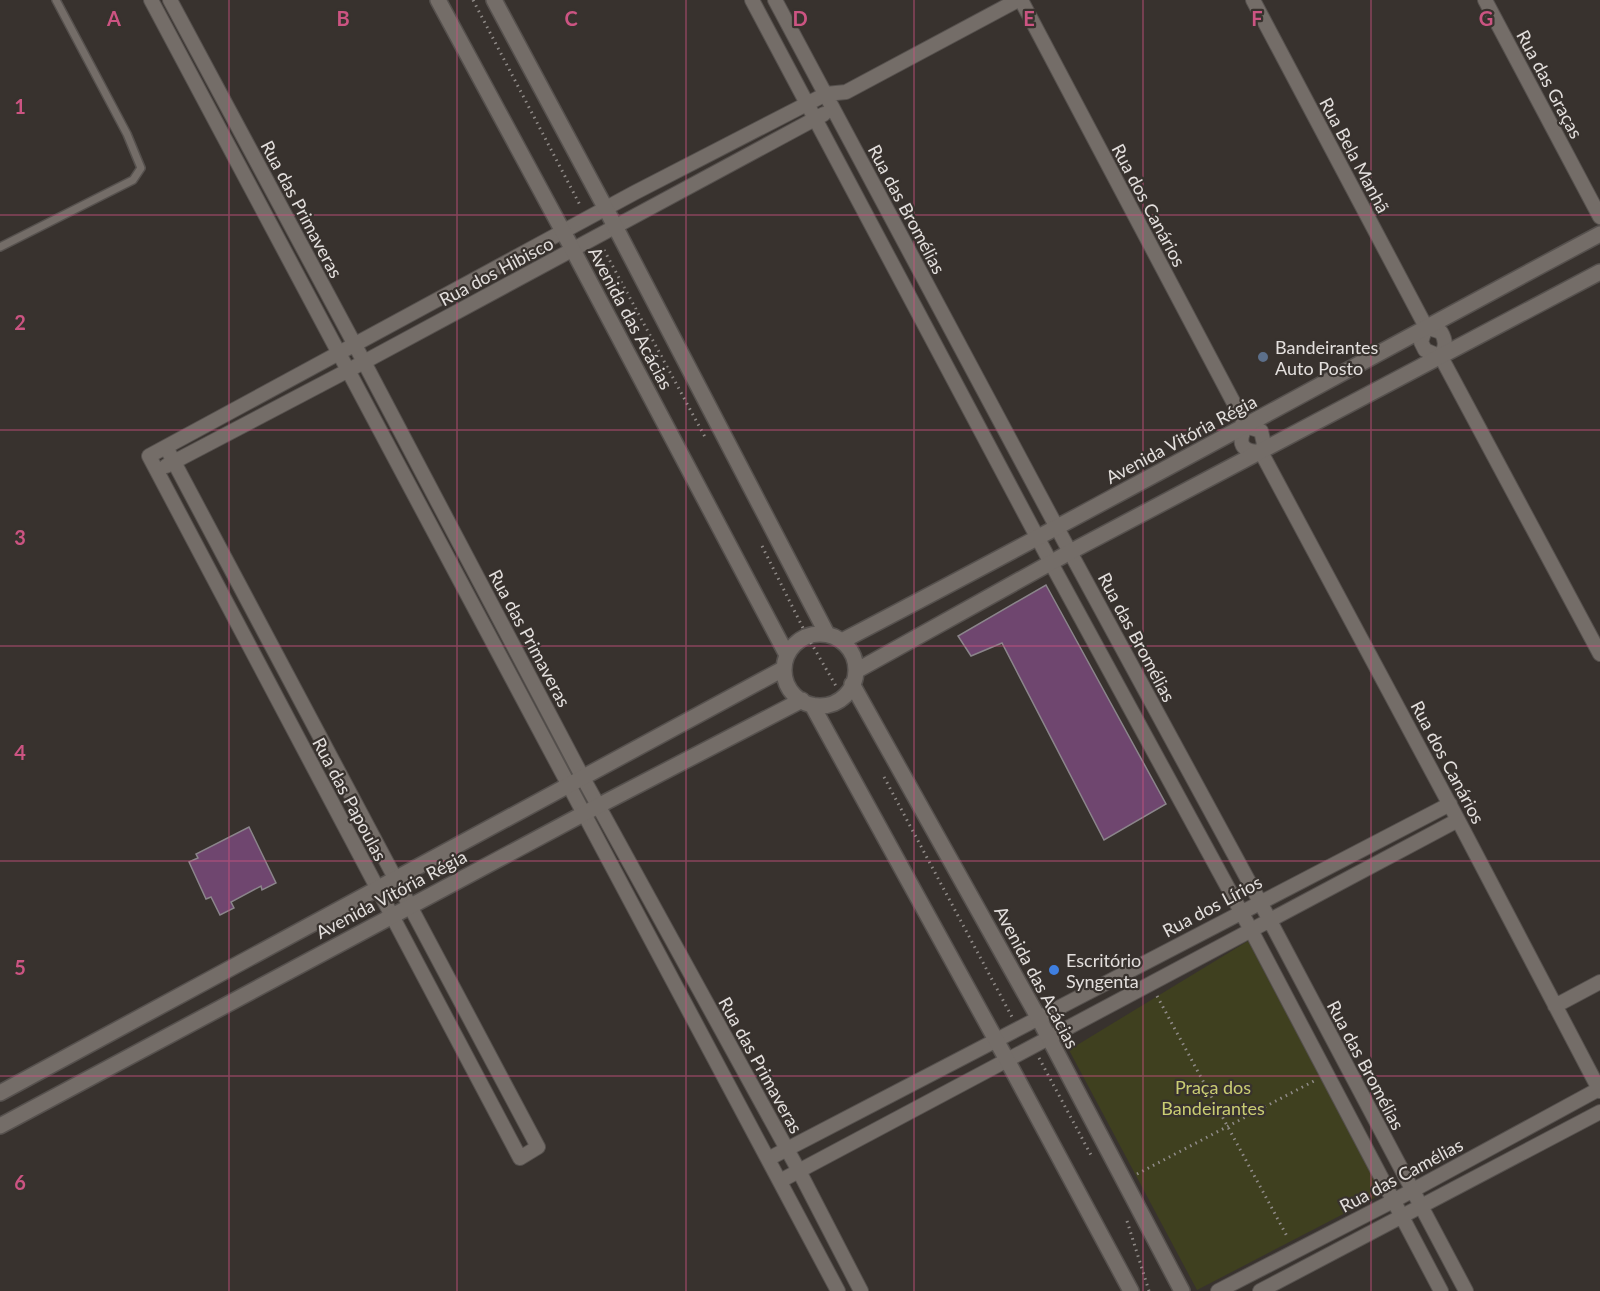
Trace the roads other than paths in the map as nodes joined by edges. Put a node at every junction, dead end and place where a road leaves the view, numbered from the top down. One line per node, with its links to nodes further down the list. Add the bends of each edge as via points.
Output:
1 (56, 0): 21 (lane, via 141,168 133,180)
2 (151, 0): 26 (street, Rua das Primaveras)
3 (170, 0): 25 (street, Rua das Primaveras)
4 (438, 0): 19 (street, Avenida das Acácias)
5 (494, 0): 16 (street, Avenida das Acácias)
6 (752, 0): 13 (street, Rua das Bromélias)
7 (775, 0): 12 (street, Rua das Bromélias)
8 (1020, 0): 11 (street, Rua dos Hibisco); 30 (street, Rua dos Canários)
9 (1253, 0): 24 (street, Rua Bela Manhã)
10 (1485, 0): 17 (street, Rua das Graças)
11 (846, 92): 12 (street, Rua dos Hibisco); 14 (street, Rua dos Hibisco)
12 (826, 94): 13 (street, Rua dos Hibisco); 14 (street, Rua das Bromélias)
13 (808, 103): 15 (street, Rua das Bromélias); 16 (street, Rua dos Hibisco)
14 (833, 108): 15 (street, Rua dos Hibisco); 36 (street, Rua das Bromélias)
15 (816, 118): 18 (street, Rua dos Hibisco); 37 (street, Rua das Bromélias)
16 (606, 209): 18 (street, Avenida das Acácias); 19 (street, Rua dos Hibisco)
17 (1600, 217)
18 (615, 226): 22 (street, Rua dos Hibisco); 40 (street, Avenida das Acácias)
19 (562, 232): 22 (street, Avenida das Acácias); 25 (street, Rua dos Hibisco)
20 (1600, 234): 24 (street, Avenida Vitória Régia)
21 (0, 247)
22 (573, 250): 28 (street, Rua dos Hibisco); 43 (street, Avenida das Acácias)
23 (1600, 272): 27 (street)
24 (1426, 327): 27 (street, Rua Bela Manhã, via 1421,342 1425,350); 30 (street, Avenida Vitória Régia)
25 (354, 345): 26 (street, Rua dos Hibisco); 28 (street, Rua das Primaveras)
26 (340, 353): 29 (street, Rua das Primaveras); 31 (street, Rua dos Hibisco)
27 (1441, 357): 32 (street); 42 (street)
28 (364, 362): 29 (street, Rua dos Hibisco); 46 (street, Rua das Primaveras)
29 (349, 370): 34 (street, Rua dos Hibisco); 47 (street, Rua das Primaveras)
30 (1246, 426): 32 (street, via 1241,443 1244,449); 36 (street, Avenida Vitória Régia)
31 (166, 447): 33 (street, Rua dos Hibisco); 34 (street, Rua das Papoulas)
32 (1261, 452): 38 (street); 48 (street, Rua dos Canários)
33 (149, 456): 35 (street, Rua das Papoulas)
34 (173, 462): 35 (street, Rua dos Hibisco); 52 (street, Rua das Papoulas)
35 (156, 471): 53 (street, Rua das Papoulas)
36 (1058, 528): 37 (street, Avenida Vitória Régia); 38 (street, Rua das Bromélias)
37 (1039, 538): 39 (street, Rua das Bromélias); 41 (street, Avenida Vitória Régia)
38 (1070, 552): 39 (street); 54 (street, Rua das Bromélias)
39 (1051, 563): 44 (street); 56 (street, Rua das Bromélias)
40 (827, 634): 41 (street); 43 (street, via 799,641)
41 (842, 641): 44 (street, via 854,660)
42 (1600, 654)
43 (785, 662): 45 (street, via 787,683); 46 (street, Avenida Vitória Régia)
44 (854, 678): 45 (street, via 843,698 823,705); 62 (street, Avenida das Acácias)
45 (807, 703): 49 (street, Avenida Vitória Régia); 64 (street)
46 (583, 778): 47 (street, Avenida Vitória Régia); 49 (street, Rua das Primaveras)
47 (568, 785): 50 (street, Rua das Primaveras); 52 (street, Avenida Vitória Régia)
48 (1449, 804): 51 (street, Rua dos Canários); 54 (street, Rua dos Lírios)
49 (598, 806): 50 (street, Avenida Vitória Régia); 70 (street, Rua das Primaveras)
50 (583, 813): 55 (street, Avenida Vitória Régia); 71 (street, Rua das Primaveras)
51 (1458, 820): 58 (street); 61 (street, Rua dos Canários)
52 (395, 879): 53 (street, Avenida Vitória Régia); 55 (street, Rua das Papoulas)
53 (377, 889): 57 (street, Rua das Papoulas); 67 (street, Avenida Vitória Régia)
54 (1260, 902): 56 (street, Rua dos Lírios); 58 (street, Rua das Bromélias)
55 (410, 907): 57 (street, Avenida Vitória Régia); 57 (street, Rua das Papoulas, via 538,1147 520,1158)
56 (1241, 911): 59 (street, Rua das Bromélias); 62 (street, Rua dos Lírios)
57 (391, 916): 69 (street, Avenida Vitória Régia)
58 (1269, 921): 59 (street); 74 (street, Rua das Bromélias)
59 (1251, 930): 63 (street); 75 (street, Rua das Bromélias)
60 (1600, 982): 61 (street)
61 (1555, 1006): 66 (street, Rua dos Canários)
62 (1038, 1017): 63 (street, Avenida das Acácias); 64 (street, Rua dos Lírios)
63 (1048, 1038): 65 (street); 81 (street, Avenida das Acácias)
64 (996, 1039): 65 (street); 70 (street, Rua dos Lírios)
65 (1007, 1060): 72 (street); 80 (street)
66 (1599, 1090): 74 (street, Rua das Camélias)
67 (0, 1093)
68 (1600, 1112): 76 (street, Rua das Camélias)
69 (0, 1126)
70 (787, 1149): 71 (street, Rua dos Lírios); 72 (street, Rua das Primaveras)
71 (768, 1159): 73 (street, Rua das Primaveras)
72 (799, 1171): 73 (street); 79 (street, Rua das Primaveras)
73 (780, 1181): 78 (street, Rua das Primaveras)
74 (1413, 1191): 75 (street, Rua das Camélias); 76 (street, Rua das Bromélias)
75 (1394, 1201): 77 (street, Rua das Bromélias); 82 (street, Rua das Camélias)
76 (1421, 1207): 77 (street, Rua das Camélias); 85 (street, Rua das Bromélias)
77 (1402, 1218): 83 (street, Rua das Camélias); 84 (street, Rua das Bromélias)
78 (838, 1291)
79 (861, 1291)
80 (1131, 1291)
81 (1182, 1291)
82 (1218, 1291)
83 (1260, 1291)
84 (1441, 1291)
85 (1466, 1291)

